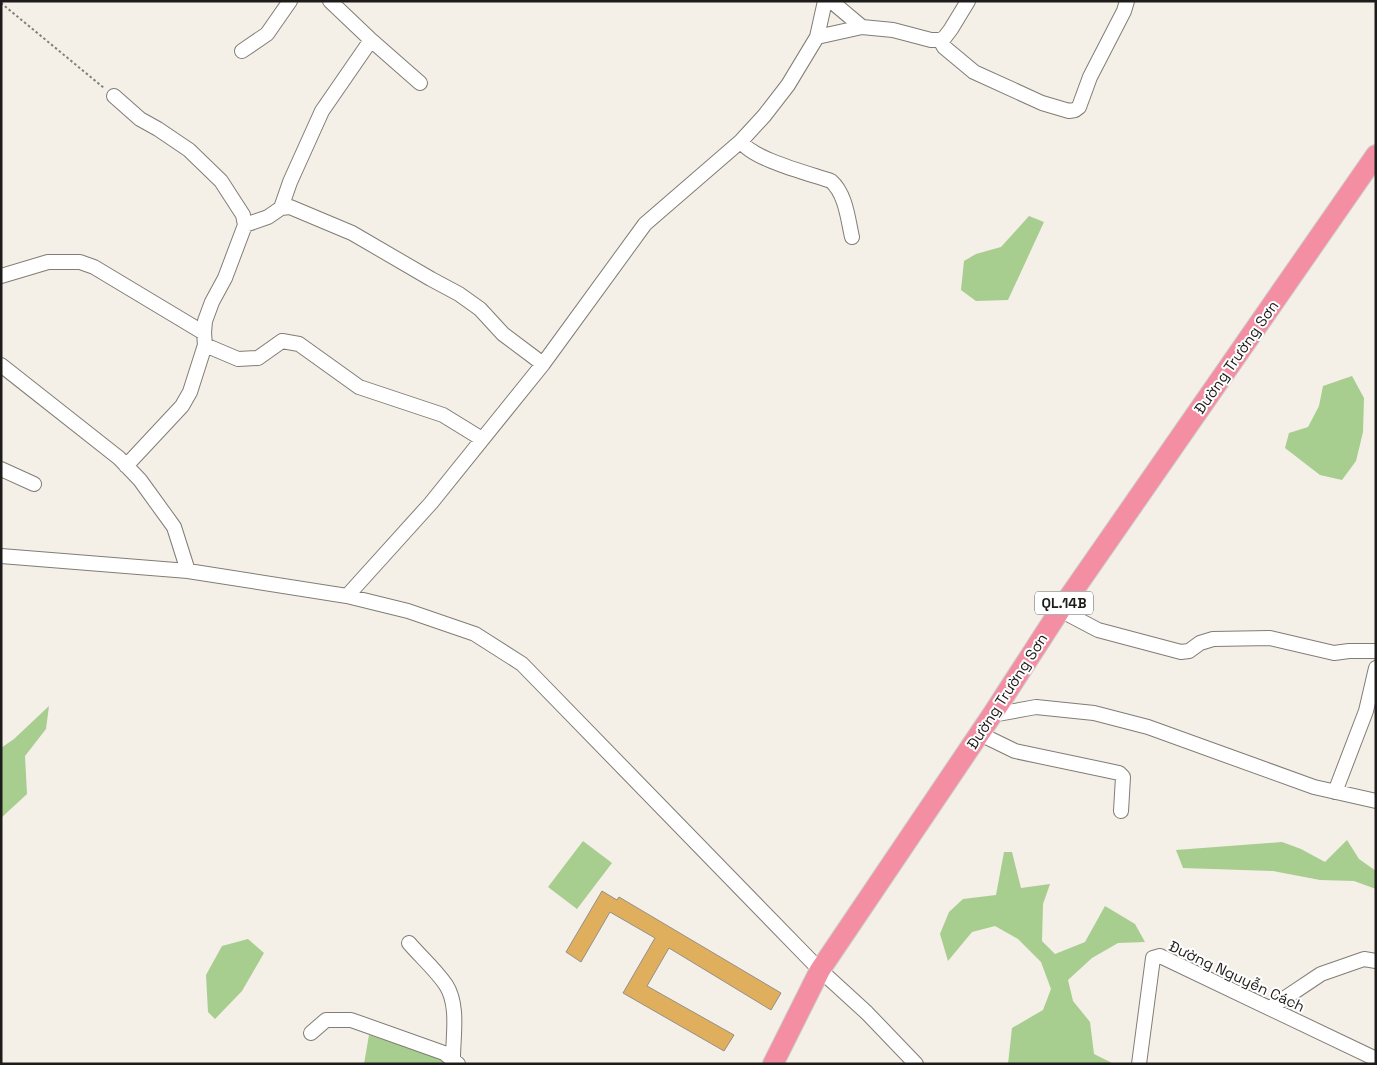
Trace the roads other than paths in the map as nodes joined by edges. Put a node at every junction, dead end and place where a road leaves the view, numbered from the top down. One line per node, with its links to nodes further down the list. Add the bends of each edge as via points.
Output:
1 (290, 1): 11 (street, via 267,34)
2 (330, 1): 9 (street)
3 (825, 1): 8 (street)
4 (831, 1): 7 (street)
5 (968, 1): 10 (street, via 951,29)
6 (1127, 1): 10 (street, via 1075,110 1042,103 974,72)
7 (862, 26): 8 (street); 10 (street)
8 (817, 37): 14 (street, via 788,85)
9 (371, 40): 12 (street); 16 (street, via 322,111)
10 (940, 40)
11 (242, 51)
12 (420, 83)
13 (114, 96): 17 (street, via 140,119 195,156 221,181 243,215)
14 (741, 140): 18 (street, via 745,147 759,155 832,181 842,197); 21 (street, via 645,224)
15 (1376, 156): 30 (highway, Đường Trường Sơn / QL.14B)
16 (281, 208): 17 (street); 21 (street, via 290,207 352,233 460,294 480,309 503,334)
17 (245, 225): 20 (street, via 205,321)
18 (852, 238)
19 (1, 276): 20 (street, via 48,262 80,262 94,267)
20 (204, 339): 23 (street, via 238,359 258,358 282,341 299,344 359,387 443,414); 24 (street, via 190,392 182,406)
21 (543, 364): 23 (street)
22 (1, 365): 24 (street)
23 (482, 439): 29 (street)
24 (126, 466): 28 (street, via 174,527)
25 (1, 469): 26 (street)
26 (34, 484)
27 (1, 556): 28 (street)
28 (188, 571): 29 (street)
29 (347, 596): 40 (street, via 408,611 475,634 522,664)
30 (1060, 610): 31 (street, via 1098,630 1181,652 1212,639 1270,638 1334,653); 33 (highway, Đường Trường Sơn / QL.14B)
31 (1376, 651)
32 (1376, 668): 35 (street, via 1366,711)
33 (992, 715): 34 (highway, Đường Trường Sơn / QL.14B); 35 (street, via 1036,707 1094,713 1148,728)
34 (980, 734): 37 (street, via 1015,751 1120,773 1123,777); 40 (highway, Đường Trường Sơn / QL.14B)
35 (1335, 792): 36 (street)
36 (1376, 801)
37 (1121, 811)
38 (409, 943): 44 (street, via 446,985 452,1000)
39 (1376, 962): 41 (street, via 1364,959 1321,974)
40 (820, 970): 45 (highway, Đường Trường Sơn / QL.14B); 46 (street)
41 (1270, 1008): 43 (street, Đường Nguyễn Cách); 47 (street, Đường Nguyễn Cách, via 1160,956 1153,958)
42 (311, 1034): 44 (street, via 326,1020 351,1020 444,1053)
43 (1376, 1059)
44 (456, 1061)
45 (773, 1064)
46 (916, 1064)
47 (1139, 1064)

